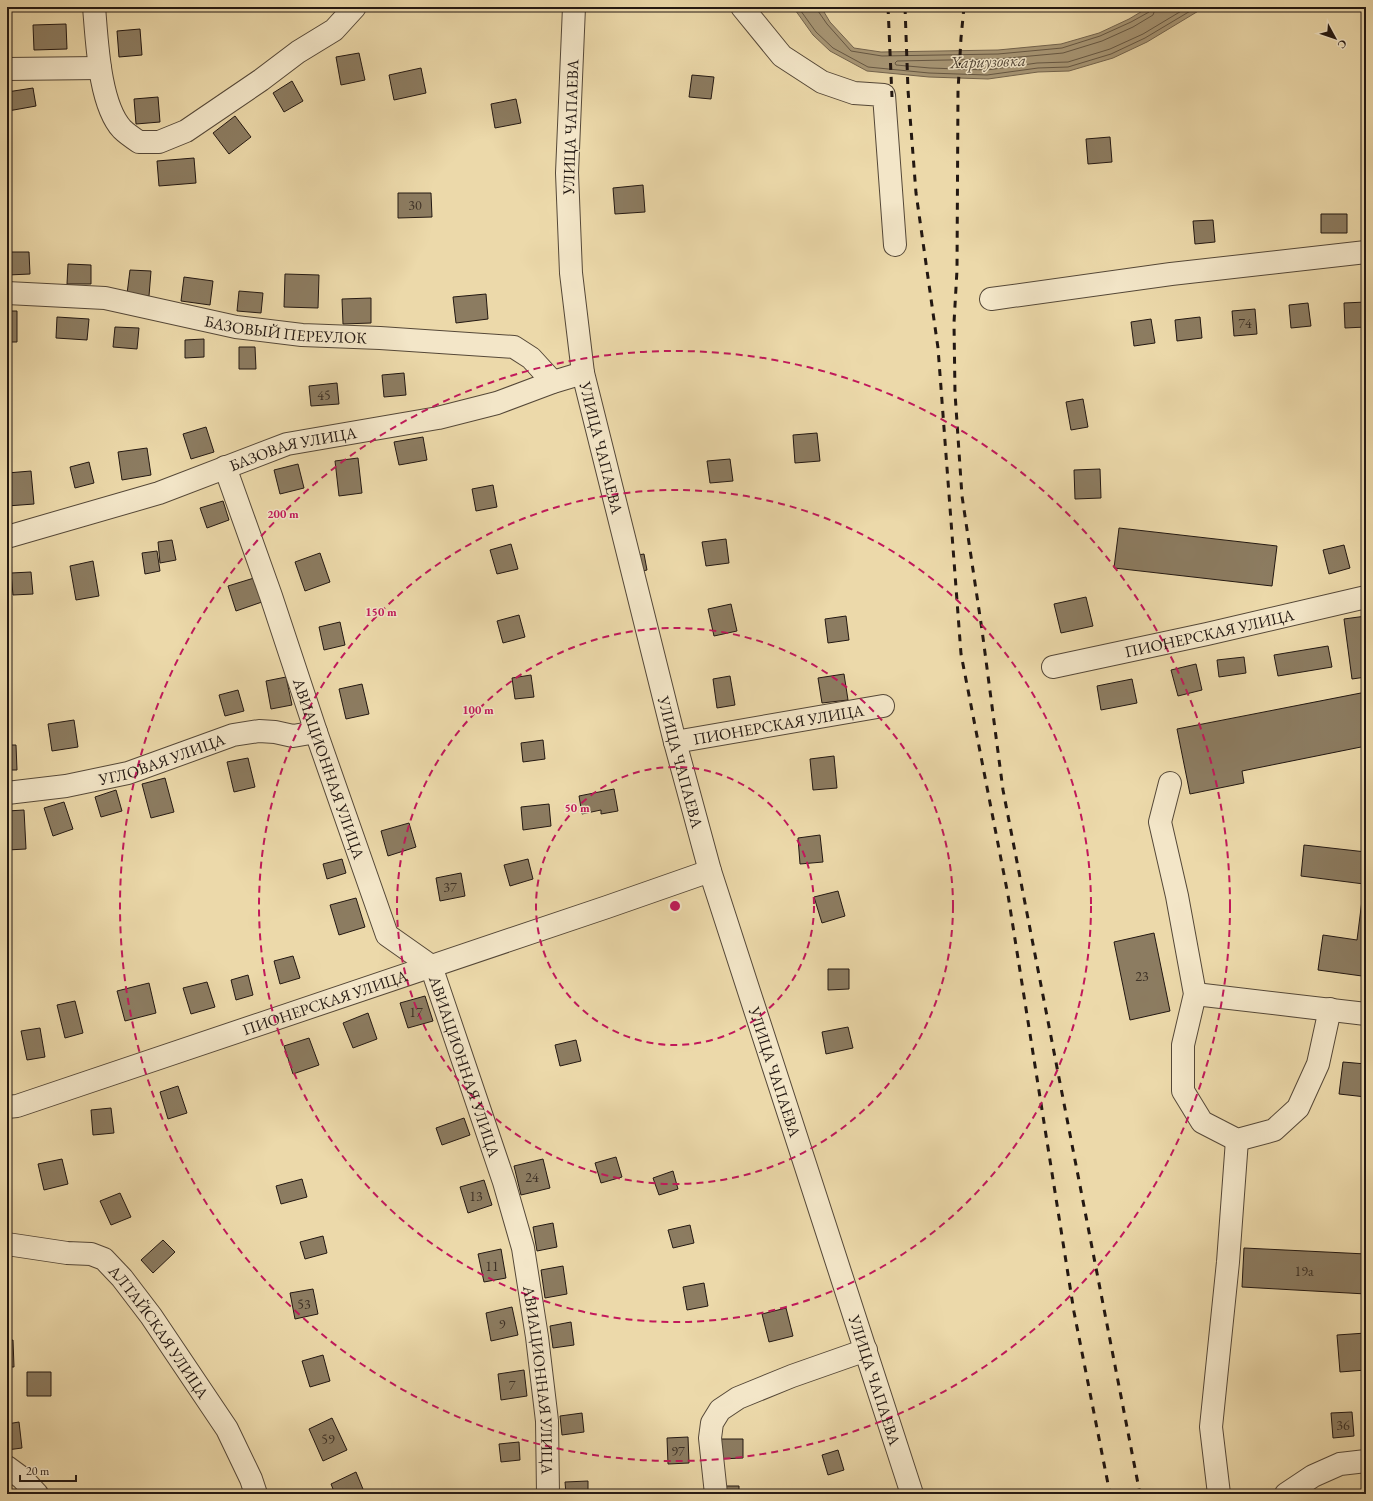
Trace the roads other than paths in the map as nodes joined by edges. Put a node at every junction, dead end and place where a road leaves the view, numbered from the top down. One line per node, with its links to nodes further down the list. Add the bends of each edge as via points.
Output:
1 (94, 7): 5 (street)
2 (355, 7): 5 (street, via 334,30 298,52 186,131 159,142 139,142 122,128 110,108)
3 (574, 7): 11 (street, УЛИЦА ЧАПАЕВА, via 566,173 571,273)
4 (742, 7): 7 (street, via 782,56 822,82 854,93 884,95)
5 (100, 68): 6 (street)
6 (7, 69)
7 (895, 245)
8 (1366, 252): 10 (street, via 1171,274)
9 (7, 293): 12 (street, БАЗОВЫЙ ПЕРЕУЛОК, via 105,298 236,327 302,335 514,347 531,358)
10 (991, 299)
11 (583, 374): 12 (street, БАЗОВАЯ УЛИЦА); 19 (street, УЛИЦА ЧАПАЕВА)
12 (553, 382): 13 (street, БАЗОВАЯ УЛИЦА, via 497,403 438,418 287,444)
13 (225, 467): 14 (street, БАЗОВАЯ УЛИЦА, via 159,493); 18 (street, АВИАЦИОННАЯ УЛИЦА)
14 (7, 537)
15 (1366, 597): 16 (street, ПИОНЕРСКАЯ УЛИЦА)
16 (1053, 667)
17 (882, 706): 19 (street, ПИОНЕРСКАЯ УЛИЦА)
18 (316, 732): 21 (street, УГЛОВАЯ УЛИЦА, via 294,736 259,731 233,735 128,773 66,786); 23 (street, АВИАЦИОННАЯ УЛИЦА, via 387,935)
19 (675, 742): 22 (street, УЛИЦА ЧАПАЕВА)
20 (1170, 783): 24 (street, via 1160,822)
21 (7, 793)
22 (710, 871): 23 (street, ПИОНЕРСКАЯ УЛИЦА); 30 (street, УЛИЦА ЧАПАЕВА)
23 (431, 966): 27 (street, ПИОНЕРСКАЯ УЛИЦА, via 17,1106); 35 (street, АВИАЦИОННАЯ УЛИЦА, via 504,1182 523,1248 547,1421)
24 (1195, 994): 25 (street); 28 (street, via 1183,1045 1183,1091 1202,1122)
25 (1330, 1008): 26 (street); 28 (street, via 1318,1064 1298,1108 1274,1130)
26 (1366, 1014)
27 (7, 1107)
28 (1237, 1140): 38 (street, via 1228,1262 1211,1427)
29 (7, 1244): 34 (street, АЛТАЙСКАЯ УЛИЦА, via 91,1254 104,1260 122,1278 151,1316 227,1429)
30 (866, 1350): 36 (street, via 738,1398 720,1410 712,1423 710,1438); 37 (street, УЛИЦА ЧАПАЕВА)
31 (1366, 1461): 39 (street, via 1340,1464 1313,1476)
32 (7, 1467): 33 (street)
33 (37, 1494)
34 (256, 1494)
35 (548, 1494)
36 (716, 1494)
37 (912, 1494)
38 (1219, 1494)
39 (1286, 1494)

